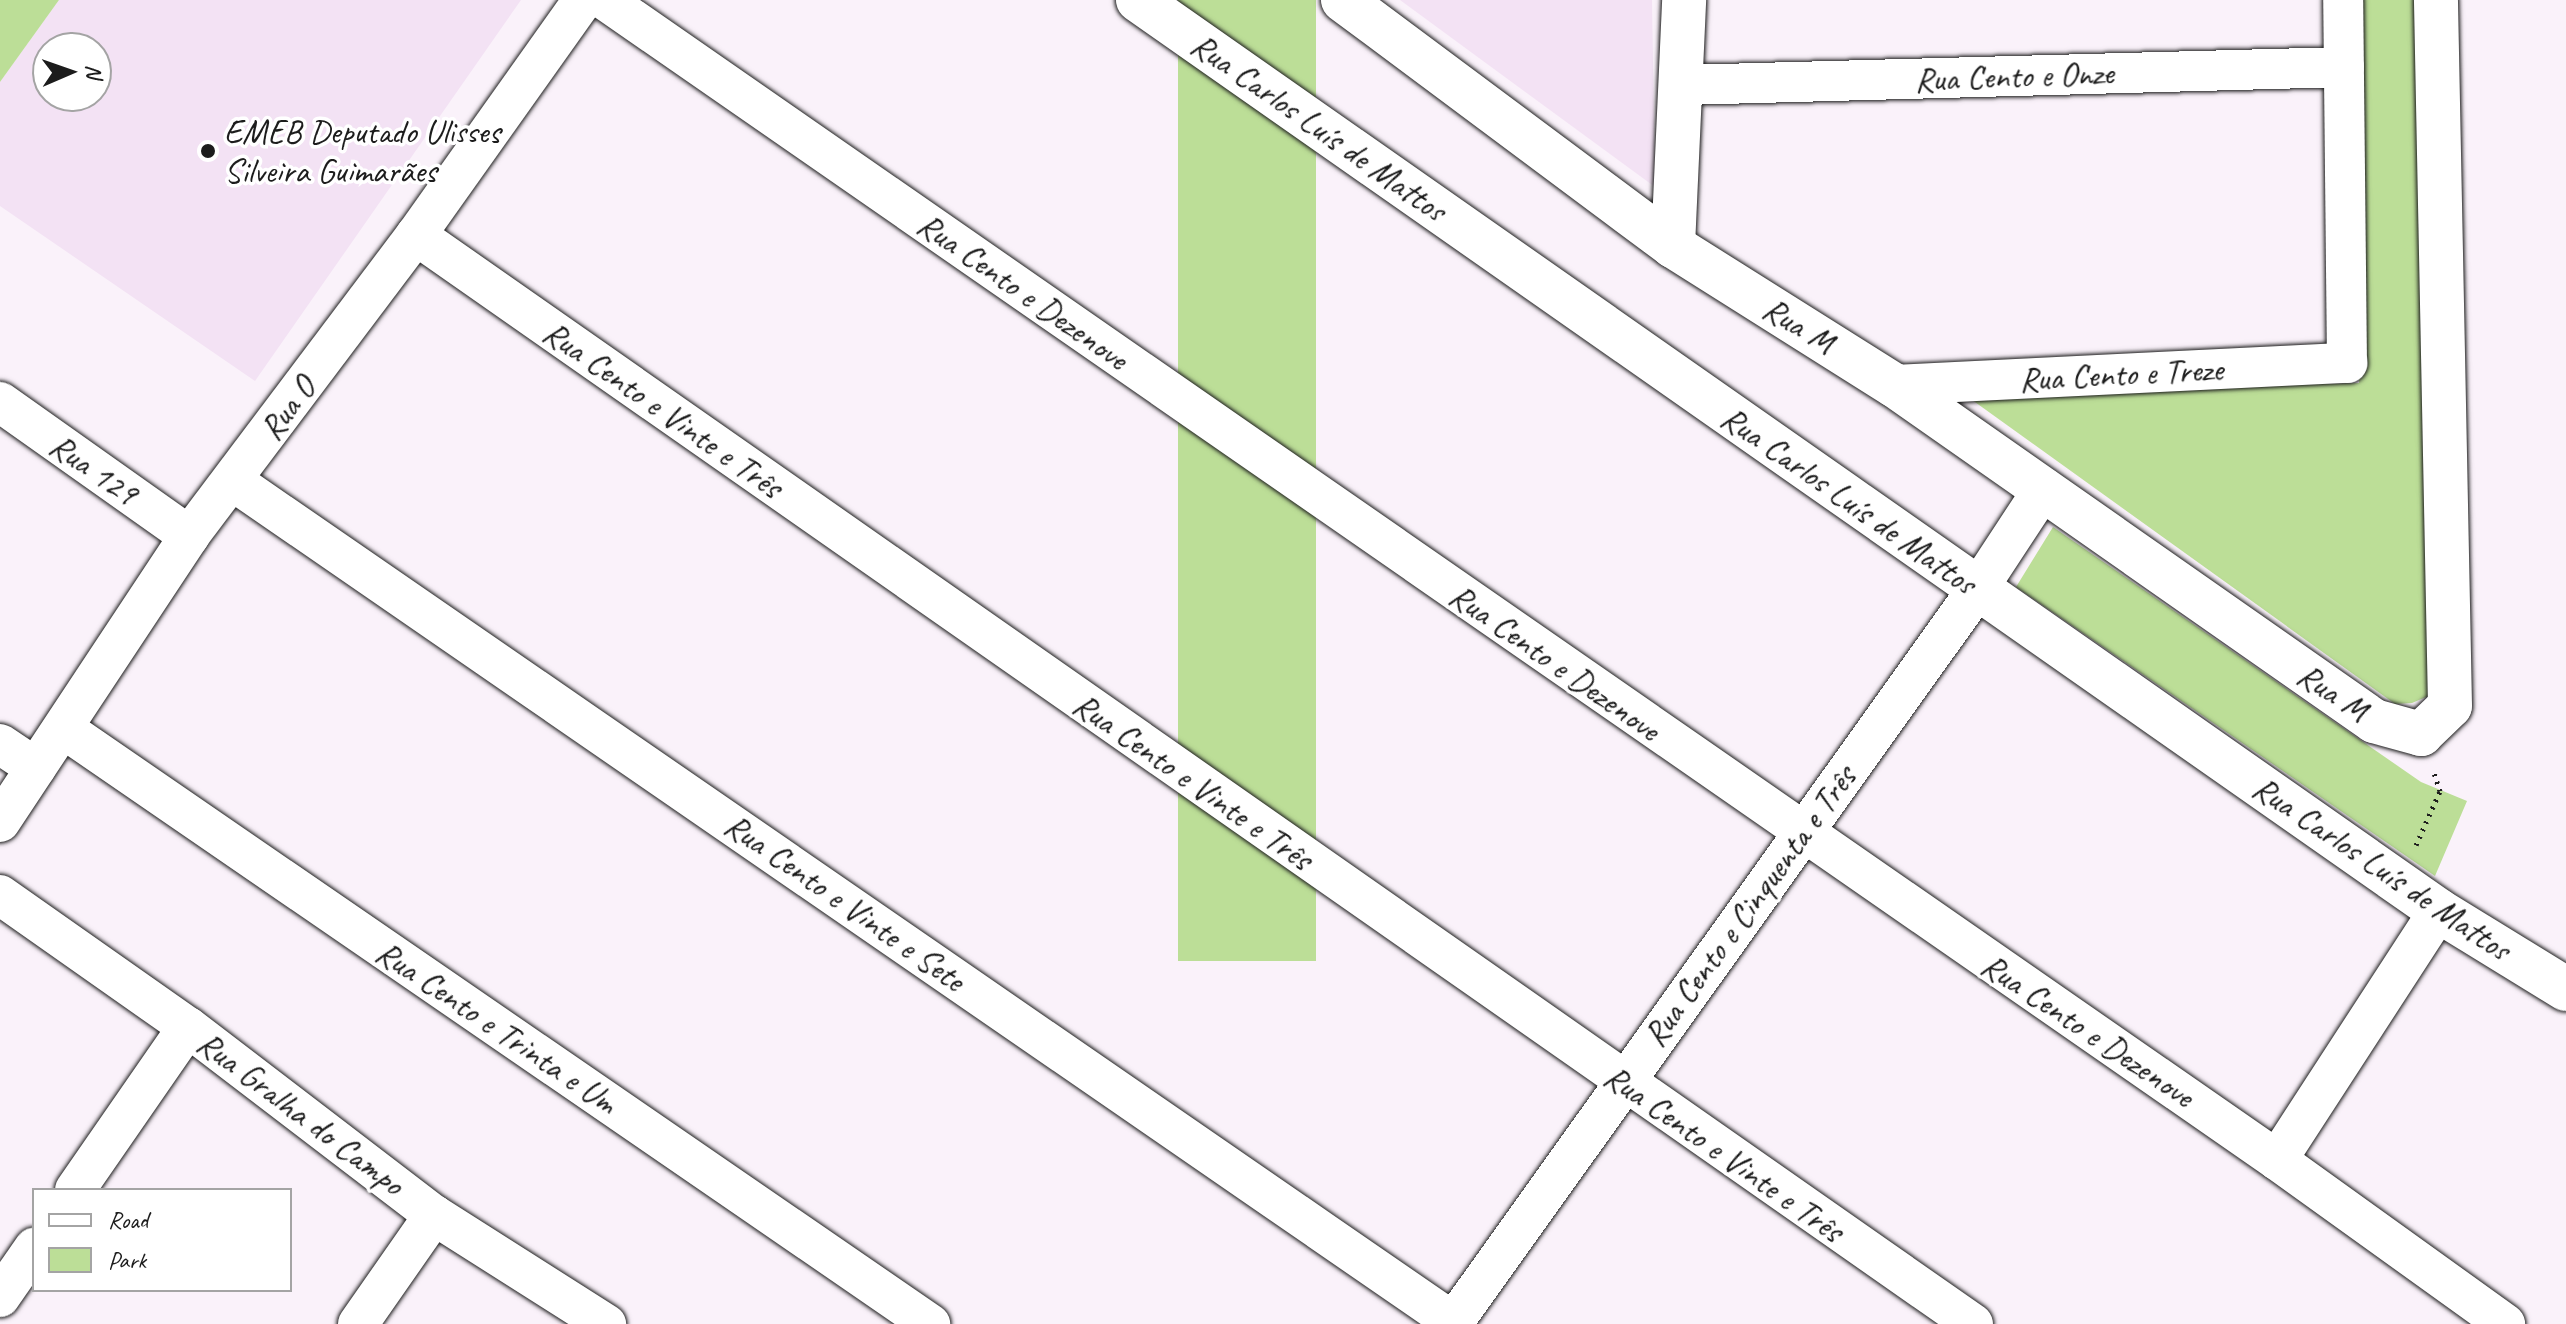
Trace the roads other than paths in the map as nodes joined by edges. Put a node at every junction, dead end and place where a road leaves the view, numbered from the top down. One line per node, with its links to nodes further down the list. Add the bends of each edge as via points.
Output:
1 (583, 0): 10 (street, Rua O)
2 (605, 0): 22 (street, Rua Cento e Dezenove)
3 (1138, 0): 17 (street, Rua Carlos Luís de Mattos)
4 (1343, 0): 11 (street)
5 (1684, 0): 9 (street)
6 (2343, 0): 8 (street)
7 (2436, 0): 15 (street, Rua M, via 2450,706 2421,734 2374,721)
8 (2344, 67): 9 (street, Rua Cento e Onze); 12 (street, Rua Cento e Treze, via 2347,363)
9 (1684, 85): 11 (street)
10 (416, 235): 14 (street, Rua O); 27 (street, Rua Cento e Vinte e Três)
11 (1673, 246): 12 (street, Rua M)
12 (1894, 385): 15 (street, Rua M)
13 (0, 402): 16 (street, Rua 129)
14 (233, 481): 16 (street, Rua O); 34 (street, Rua Cento e Vinte e Sete)
15 (2044, 488): 17 (street, Rua Cento e Cinquenta e Três)
16 (189, 536): 18 (street, Rua O)
17 (1977, 590): 22 (street, Rua Cento e Cinquenta e Três); 24 (street, Rua Carlos Luís de Mattos)
18 (64, 729): 20 (street, Rua O); 37 (street, Rua Cento e Trinta e Um)
19 (0, 744): 20 (street)
20 (36, 768): 21 (street, Rua O)
21 (0, 822)
22 (1802, 834): 27 (street, Rua Cento e Cinquenta e Três); 28 (street, Rua Cento e Dezenove)
23 (0, 895): 26 (street, Rua Gralha do Campo)
24 (2439, 911): 25 (street, Rua Carlos Luís de Mattos); 28 (street)
25 (2566, 989)
26 (188, 1027): 29 (street); 30 (street, Rua Gralha do Campo)
27 (1622, 1082): 34 (street, Rua Cento e Cinquenta e Três); 38 (street, Rua Cento e Vinte e Três)
28 (2277, 1160): 33 (street, Rua Cento e Dezenove)
29 (76, 1188)
30 (434, 1215): 35 (street); 36 (street, Rua Gralha do Campo)
31 (32, 1251): 32 (street)
32 (0, 1297)
33 (2456, 1311): 39 (street, Rua Cento e Dezenove)
34 (1454, 1323)
35 (358, 1324)
36 (606, 1324)
37 (930, 1324)
38 (1973, 1324)
39 (2505, 1324)

